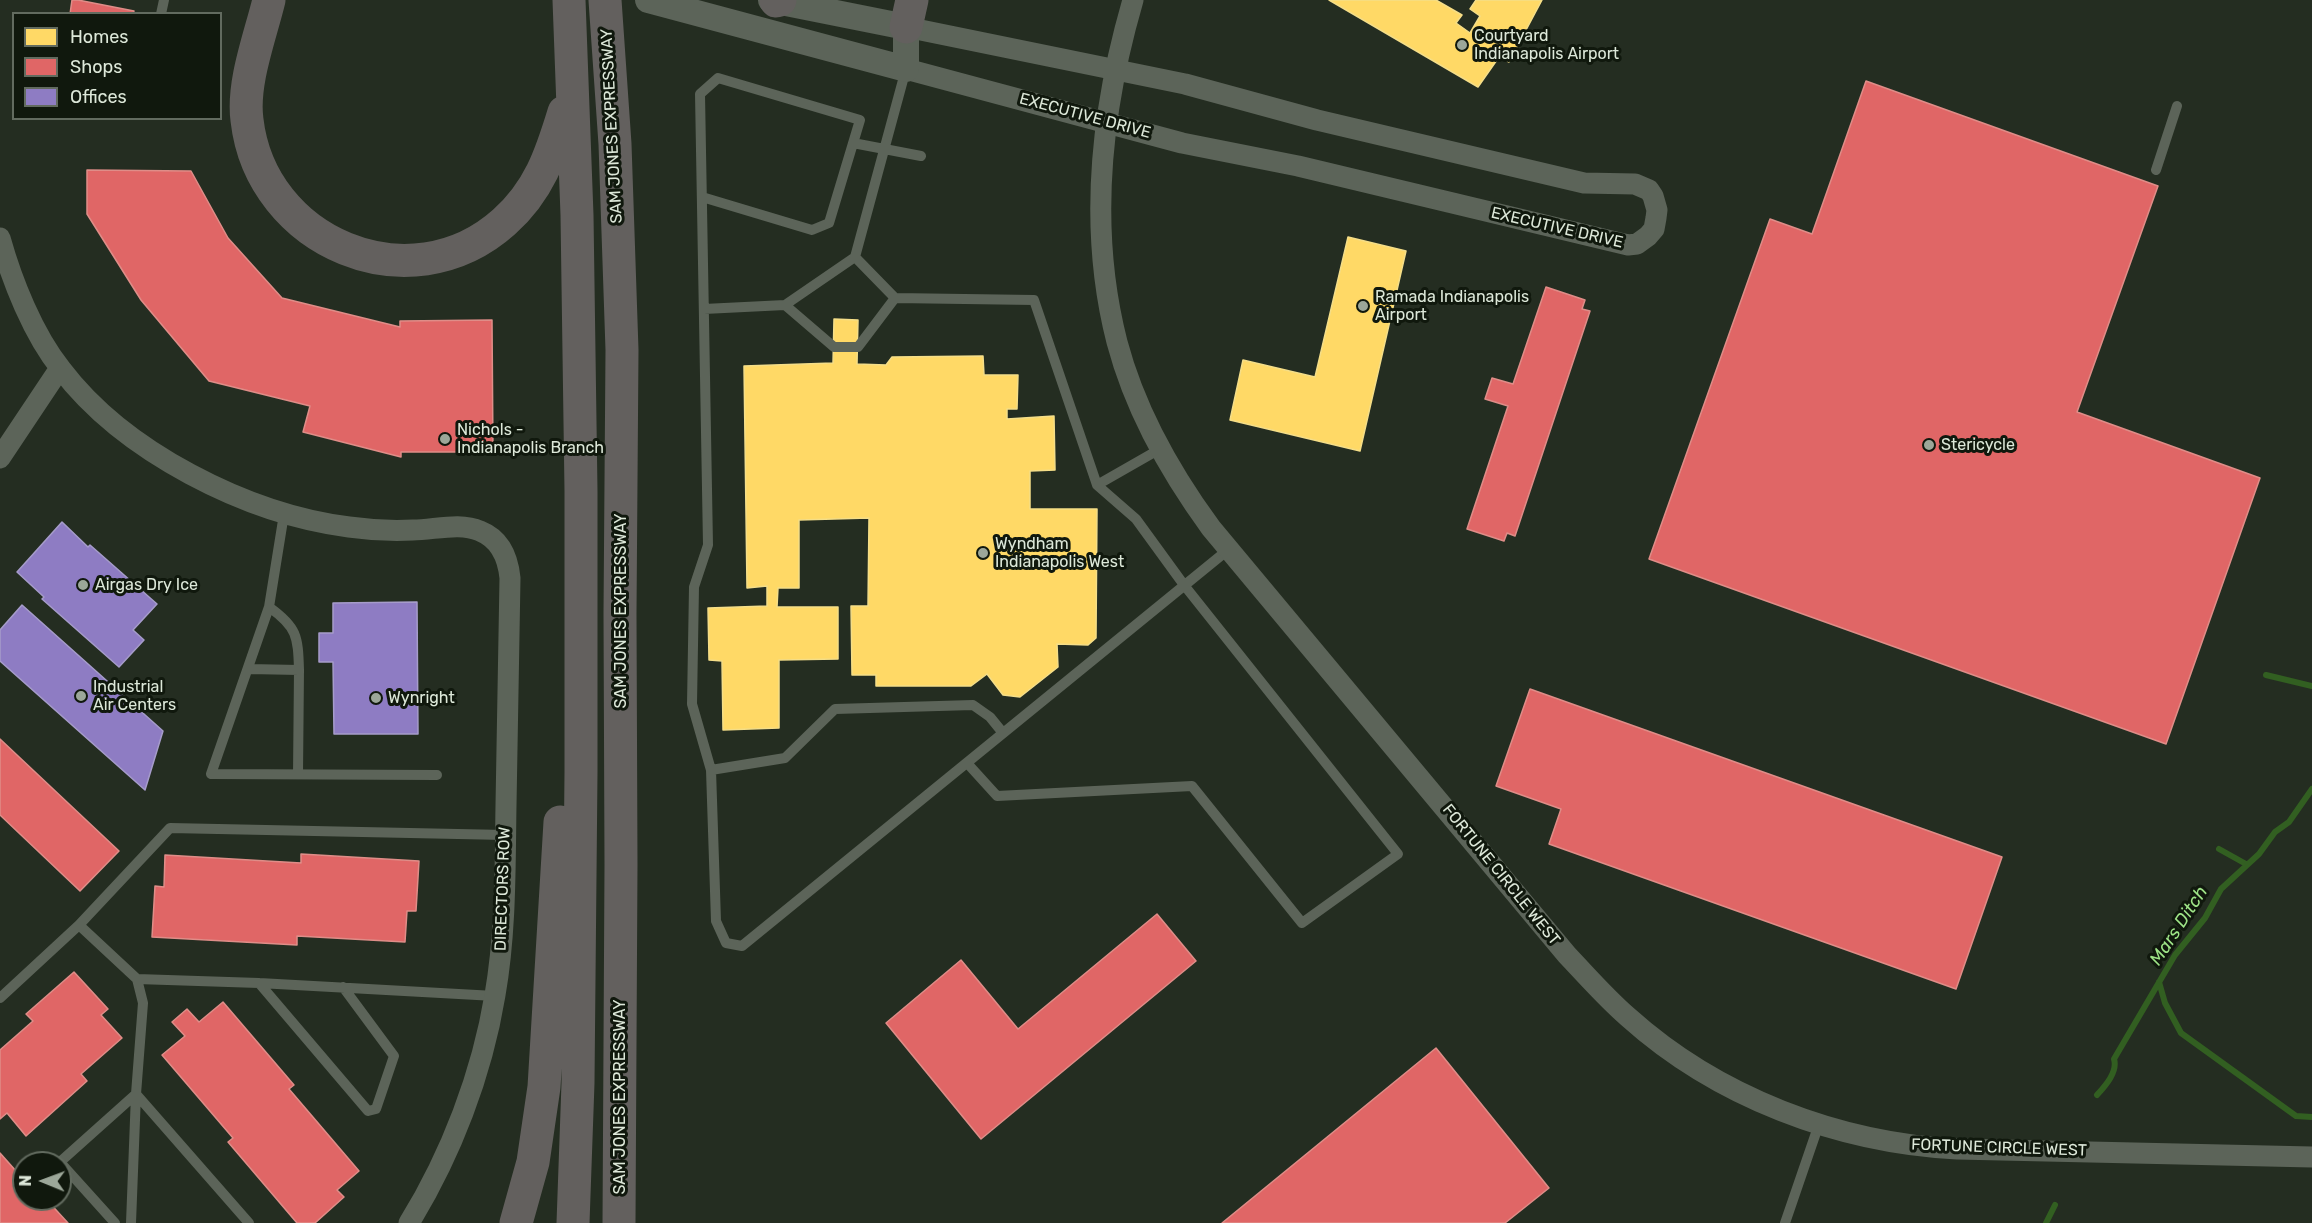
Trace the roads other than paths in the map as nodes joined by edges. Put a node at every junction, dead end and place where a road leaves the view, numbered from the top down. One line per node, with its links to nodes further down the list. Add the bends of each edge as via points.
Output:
1 (268, 0): 9 (highway)
2 (287, 0): 9 (highway, via 272,16)
3 (569, 0): 12 (highway)
4 (604, 0): 57 (highway, SAM JONES EXPRESSWAY, via 615,144 622,350)
5 (776, 0): 8 (street, EXECUTIVE DRIVE)
6 (1133, 0): 11 (street, FORTUNE CIRCLE WEST)
7 (660, 3): 10 (street, EXECUTIVE DRIVE)
8 (909, 14): 10 (street); 11 (street, EXECUTIVE DRIVE)
9 (260, 40): 12 (highway, via 246,104 259,166 272,190 309,229 341,247 375,258 439,256 473,243 503,223 543,173)
10 (906, 69): 14 (street, EXECUTIVE DRIVE); 16 (lane)
11 (1115, 70): 14 (street, FORTUNE CIRCLE WEST); 14 (street, EXECUTIVE DRIVE, via 1584,183 1635,184 1653,196 1656,218 1648,236 1628,245)
12 (571, 87): 29 (highway)
13 (2178, 106): 18 (lane)
14 (1105, 122): 26 (street, FORTUNE CIRCLE WEST, via 1103,242 1113,325 1135,396)
15 (853, 143): 16 (lane); 19 (lane, via 829,223 812,231); 19 (lane, via 860,120 718,78 700,94)
16 (884, 150): 17 (lane); 21 (lane)
17 (921, 156)
18 (2156, 170)
19 (702, 197): 24 (lane)
20 (0, 238): 25 (street, via 19,291)
21 (855, 257): 22 (lane); 23 (lane)
22 (895, 298): 23 (lane, via 858,347 834,347); 28 (lane, via 1034,300)
23 (785, 305): 24 (lane)
24 (704, 309): 38 (lane, via 708,545 694,587 692,704)
25 (60, 368): 27 (street); 30 (street, via 85,397 155,453 219,489)
26 (1160, 449): 28 (lane); 31 (street, FORTUNE CIRCLE WEST, via 1183,488)
27 (0, 458)
28 (1097, 485): 32 (lane, via 1136,519)
29 (581, 491): 55 (highway, via 544,1087 533,1162); 56 (highway, via 578,1083)
30 (284, 514): 33 (lane); 41 (street, DIRECTORS ROW, via 368,529 467,527 482,531 496,542 509,564 510,578)
31 (1229, 549): 32 (lane); 49 (street, FORTUNE CIRCLE WEST, via 1567,955 1611,1002 1696,1067 1749,1096)
32 (1184, 585): 36 (lane); 37 (lane, via 1398,854 1302,923 1192,786 997,796)
33 (269, 608): 34 (lane); 35 (lane, via 287,620 298,641)
34 (249, 669): 35 (lane); 39 (lane, via 211,774)
35 (299, 669): 39 (lane)
36 (1003, 733): 37 (lane); 38 (lane, via 973,705 835,709 785,758)
37 (967, 763): 38 (lane, via 742,946 726,943 716,921)
38 (711, 770)
39 (298, 774): 40 (lane)
40 (437, 775)
41 (506, 835): 42 (lane, via 170,828); 46 (street, DIRECTORS ROW, via 505,894)
42 (79, 925): 43 (lane); 47 (lane)
43 (137, 979): 44 (lane); 48 (lane, via 143,1003)
44 (259, 983): 45 (lane); 45 (lane, via 368,1111 376,1109 394,1056)
45 (343, 987): 46 (lane)
46 (495, 996): 54 (street, DIRECTORS ROW, via 483,1047 454,1133)
47 (0, 998)
48 (136, 1094): 51 (lane, via 60,1162); 52 (lane); 53 (lane)
49 (1819, 1124): 50 (street, FORTUNE CIRCLE WEST, via 1878,1140 1928,1147); 58 (lane)
50 (2312, 1157)
51 (115, 1223)
52 (131, 1223)
53 (249, 1223)
54 (409, 1223)
55 (516, 1223)
56 (573, 1223)
57 (619, 1223)
58 (1785, 1223)

